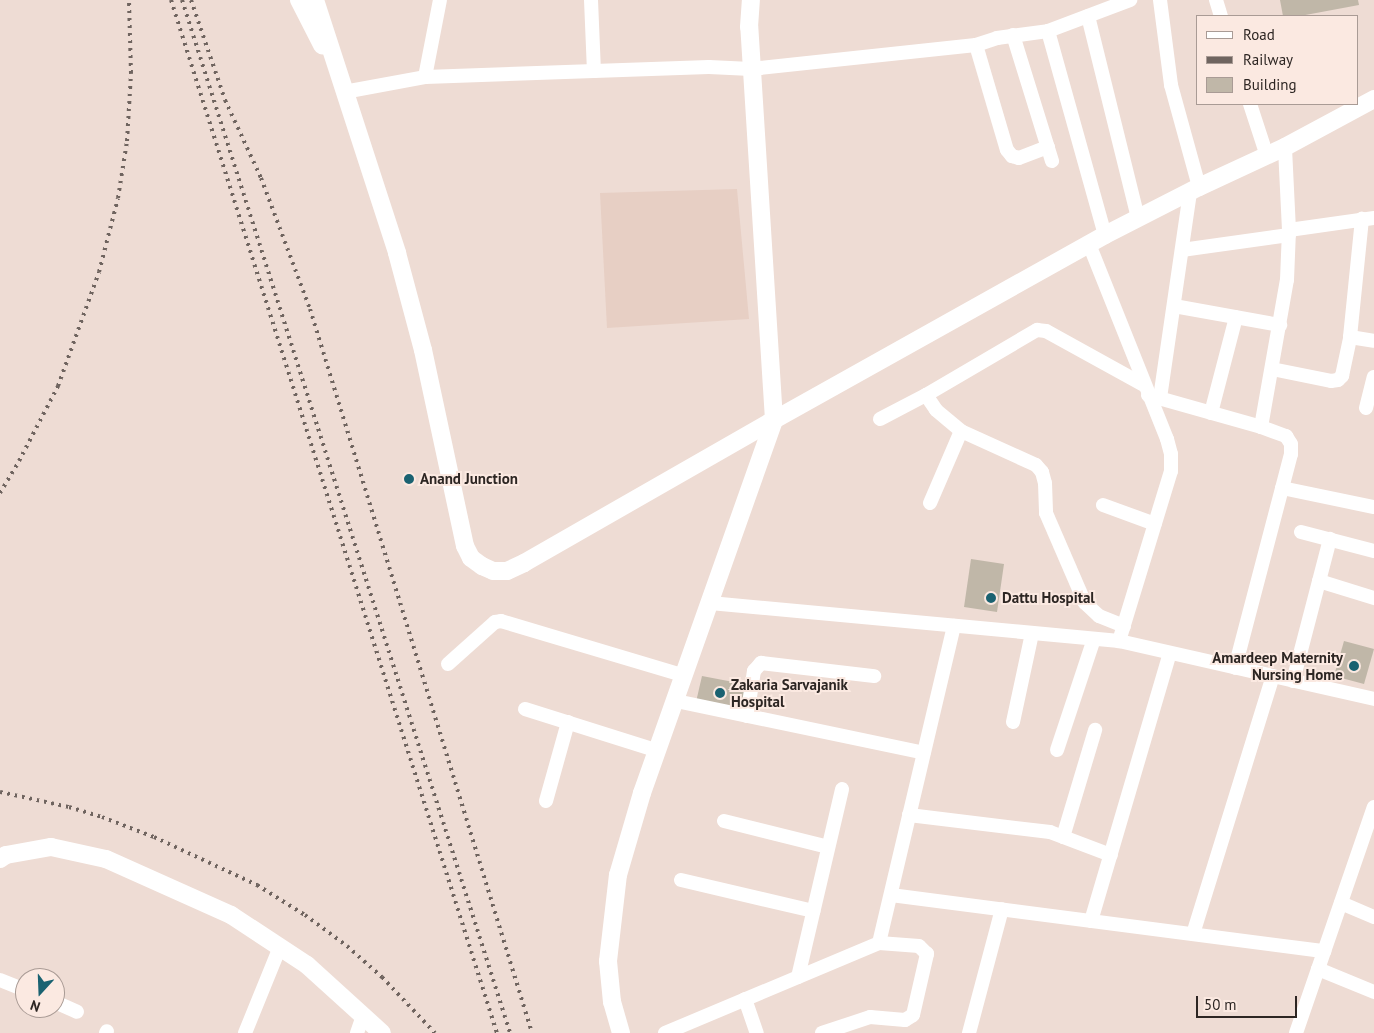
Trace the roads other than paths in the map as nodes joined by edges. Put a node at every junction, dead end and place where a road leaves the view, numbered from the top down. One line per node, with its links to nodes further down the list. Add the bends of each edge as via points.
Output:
1 (298, 0): 16 (street)
2 (315, 0): 16 (street)
3 (440, 0): 17 (street)
4 (591, 0): 15 (street)
5 (751, 0): 14 (street)
6 (1130, 0): 10 (street)
7 (1160, 0): 23 (street, via 1171,84)
8 (1216, 0): 9 (street)
9 (1221, 15)
10 (1088, 16): 11 (street); 24 (street)
11 (1048, 31): 12 (street); 27 (street)
12 (1013, 35): 13 (street); 13 (street, via 1050,154 1019,158 1007,150)
13 (976, 46): 14 (street)
14 (752, 68): 15 (street); 42 (street)
15 (594, 71): 17 (street)
16 (339, 73): 18 (street)
17 (425, 77): 18 (street)
18 (344, 92): 42 (street, via 398,253 423,350 465,546 471,558 493,571 507,571)
19 (1374, 99): 21 (street)
20 (1250, 105): 22 (street)
21 (1285, 147): 22 (street); 26 (street)
22 (1267, 156): 23 (street)
23 (1195, 190): 24 (street); 29 (street)
24 (1138, 218): 27 (street)
25 (1368, 218): 26 (street); 33 (street)
26 (1289, 233): 29 (street); 32 (street, via 1288,280)
27 (1104, 236): 28 (street)
28 (1089, 244): 37 (street); 42 (street)
29 (1182, 250): 30 (street)
30 (1174, 306): 31 (street); 37 (street)
31 (1236, 317): 32 (street); 40 (street)
32 (1280, 325): 35 (street)
33 (1350, 337): 34 (street); 35 (street, via 1344,369 1338,380)
34 (1374, 341)
35 (1272, 369): 43 (street)
36 (1374, 377): 39 (street)
37 (1151, 393): 38 (street, via 1046,331 1037,330); 40 (street); 49 (street, via 1171,454 1171,471)
38 (926, 395): 41 (street); 44 (street, via 936,410)
39 (1366, 408)
40 (1211, 413): 43 (street)
41 (880, 419)
42 (774, 420): 55 (street)
43 (1261, 427): 45 (street, via 1286,436 1291,444 1292,454)
44 (961, 431): 46 (street); 57 (street, via 1036,466 1042,472 1046,513 1085,603 1099,616)
45 (1282, 488): 48 (street); 63 (street)
46 (930, 503)
47 (1103, 505): 49 (street)
48 (1374, 507)
49 (1155, 524): 57 (street)
50 (1301, 532): 51 (street)
51 (1330, 539): 52 (street); 53 (street)
52 (1374, 551)
53 (1319, 581): 54 (street); 67 (street)
54 (1374, 598)
55 (710, 603): 56 (street); 64 (street)
56 (954, 626): 58 (street); 77 (street)
57 (1124, 626): 60 (street)
58 (1032, 633): 59 (street); 73 (street)
59 (1094, 639): 60 (street); 75 (street)
60 (1119, 641): 61 (street)
61 (1170, 653): 63 (street); 86 (street)
62 (448, 664): 64 (street, via 495,622 501,621)
63 (1235, 668): 66 (street)
64 (685, 676): 69 (street)
65 (874, 676): 71 (street, via 761,663 754,671)
66 (1273, 676): 67 (street); 95 (street)
67 (1293, 681): 68 (street)
68 (1374, 699)
69 (676, 701): 71 (street); 76 (street)
70 (526, 709): 72 (street)
71 (747, 716): 77 (street)
72 (568, 722): 76 (street); 79 (street)
73 (1013, 722)
74 (1095, 730): 84 (street)
75 (1057, 750)
76 (658, 751): 113 (street, via 618,875 608,961 612,1002)
77 (924, 753): 81 (street)
78 (842, 789): 85 (street)
79 (546, 801)
80 (1374, 807): 83 (street)
81 (909, 815): 84 (street, via 1050,832); 89 (street)
82 (724, 821): 85 (street)
83 (1371, 827): 90 (street)
84 (1063, 837): 86 (street)
85 (828, 847): 92 (street)
86 (1111, 856): 94 (street)
87 (0, 858): 97 (street, via 50,847 106,859 231,915)
88 (681, 880): 92 (street)
89 (891, 895): 91 (street); 96 (street)
90 (1341, 903): 93 (street); 98 (street)
91 (1002, 909): 94 (street); 117 (street)
92 (813, 911): 100 (street)
93 (1374, 917)
94 (1092, 921): 95 (street)
95 (1193, 934): 98 (street)
96 (879, 943): 100 (street); 116 (street, via 919,946 927,954 913,1015 905,1020 870,1016)
97 (280, 947): 107 (street, via 306,965); 110 (street)
98 (1324, 951): 99 (street)
99 (1318, 969): 103 (street); 109 (street)
100 (798, 977): 104 (street)
101 (0, 980): 102 (street)
102 (15, 986)
103 (1374, 992)
104 (745, 999): 108 (street); 115 (street)
105 (65, 1007): 106 (street)
106 (77, 1012)
107 (363, 1016): 111 (street); 112 (street)
108 (681, 1030): 114 (street)
109 (1298, 1032)
110 (245, 1033)
111 (357, 1033)
112 (382, 1033)
113 (621, 1033)
114 (664, 1033)
115 (757, 1033)
116 (822, 1033)
117 (969, 1033)

